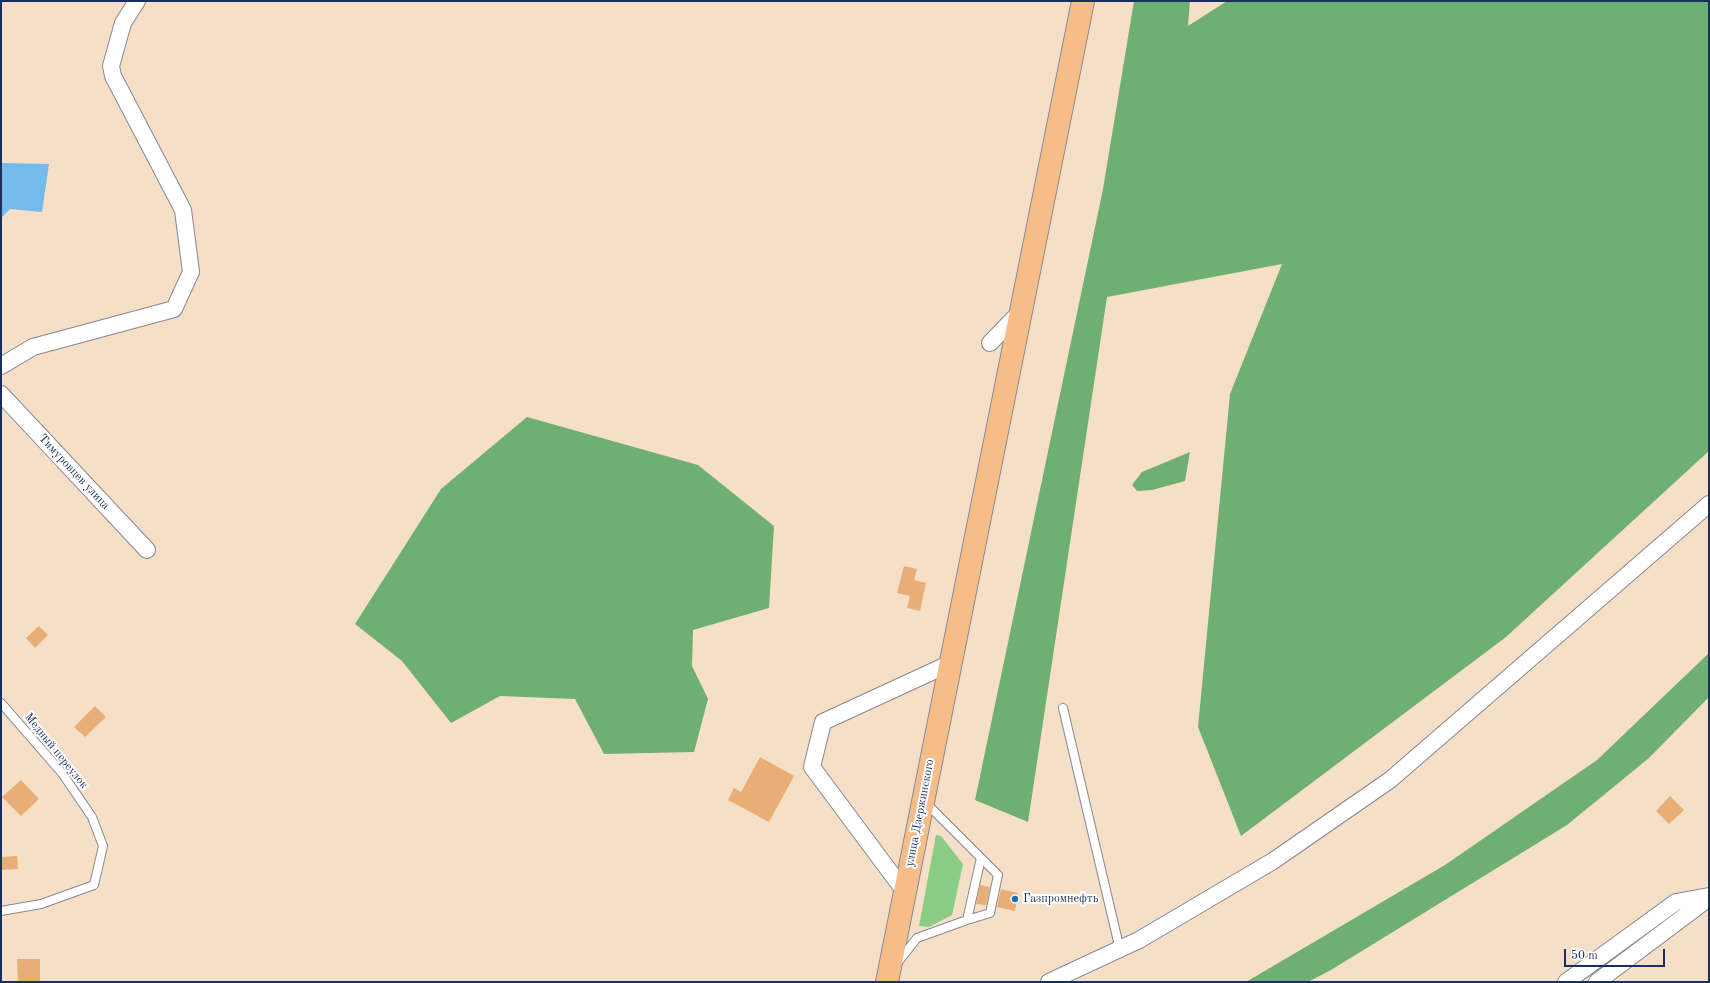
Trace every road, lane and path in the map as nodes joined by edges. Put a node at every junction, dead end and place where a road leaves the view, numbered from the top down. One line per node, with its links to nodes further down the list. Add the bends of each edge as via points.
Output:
1 (137, 1): 5 (street, via 123,23 111,66 113,76 183,210 191,272 174,309 33,347)
2 (1083, 1): 3 (main road, улица Дзержинского)
3 (1022, 310): 4 (street); 9 (main road, улица Дзержинского)
4 (990, 344)
5 (1, 366)
6 (1, 394): 8 (street, Тимуровцев улица)
7 (1709, 504): 18 (street, via 1390,780 1272,861)
8 (147, 550)
9 (953, 654): 12 (main road, улица Дзержинского); 14 (street, via 823,722 812,767)
10 (1, 703): 16 (lane, Медный переулок, via 62,774 92,817 102,846 94,885 41,904)
11 (1062, 708): 18 (lane)
12 (922, 800): 13 (lane); 14 (main road, улица Дзержинского)
13 (981, 858): 17 (lane); 17 (lane, via 998,875 990,913)
14 (905, 892): 19 (main road, улица Дзержинского)
15 (1709, 897): 21 (street, via 1676,902); 22 (street)
16 (1, 911)
17 (967, 920): 19 (lane, via 917,938)
18 (1120, 950): 20 (street)
19 (888, 977)
20 (1049, 982)
21 (1566, 982)
22 (1597, 982)

